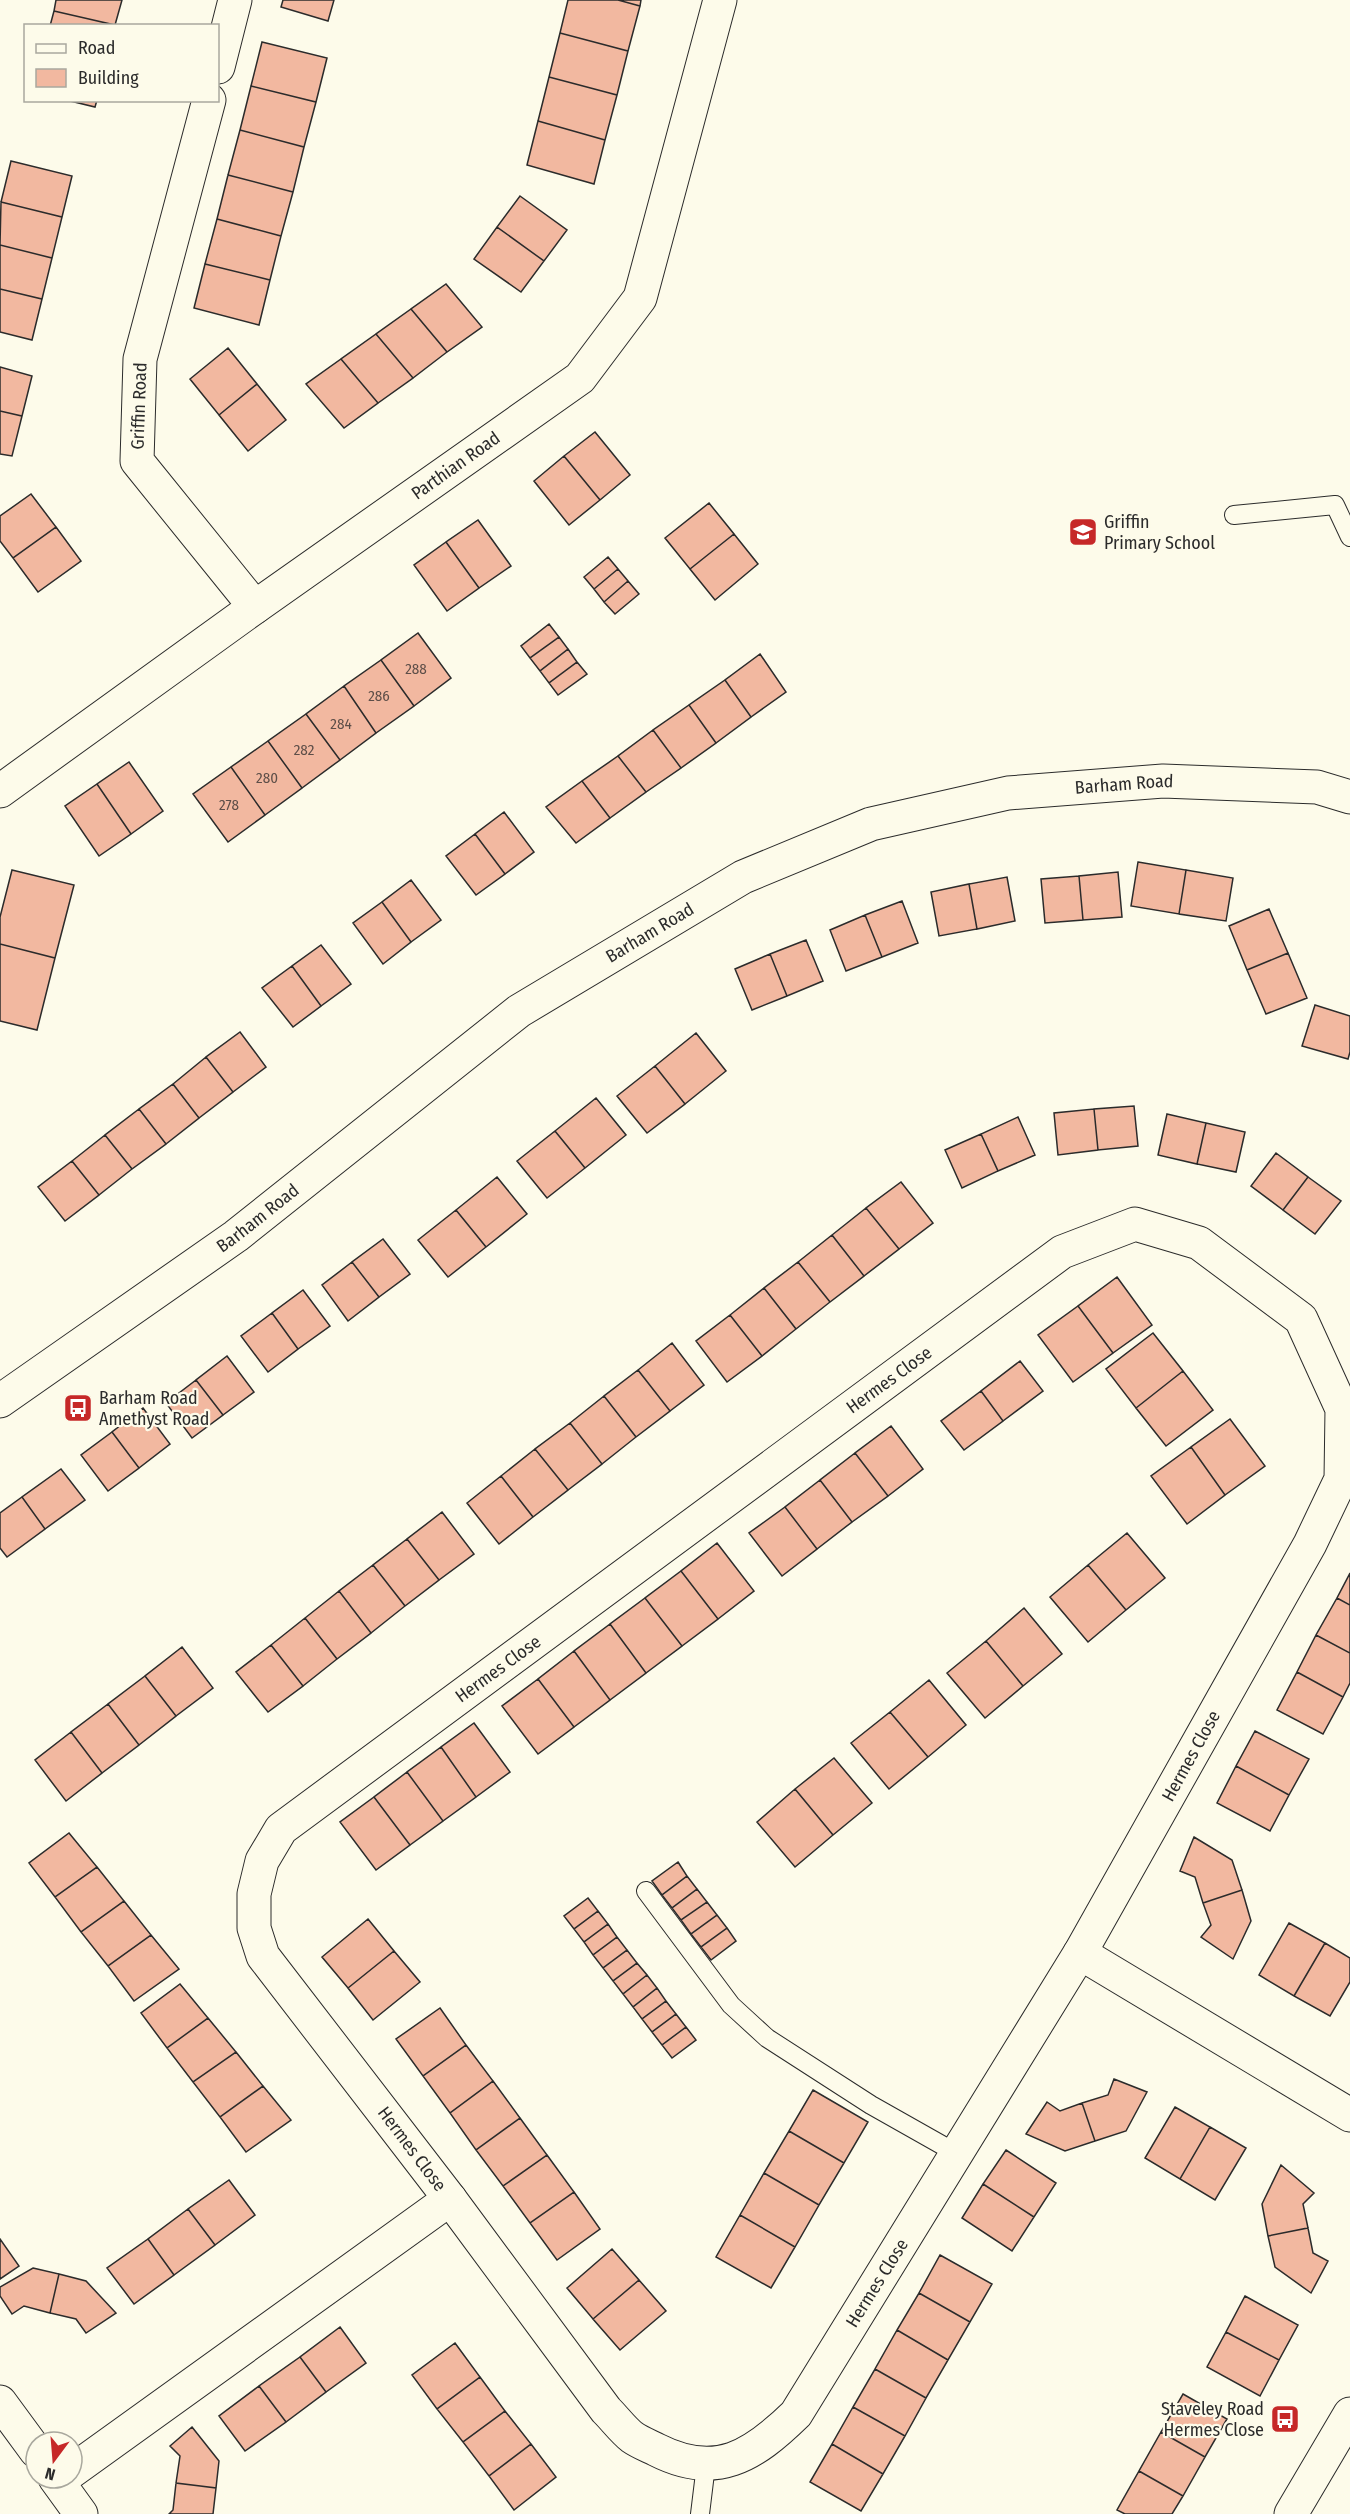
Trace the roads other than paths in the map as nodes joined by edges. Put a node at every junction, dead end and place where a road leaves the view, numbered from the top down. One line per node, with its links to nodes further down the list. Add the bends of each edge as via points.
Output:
1 (235, 0): 3 (street)
2 (720, 0): 7 (street, Parthian Road, via 640,298 613,335 580,378)
3 (219, 63)
4 (207, 102): 7 (street, Griffin Road, via 140,359 137,461)
5 (1234, 515): 6 (lane, via 1335,505)
6 (1350, 537)
7 (255, 607): 8 (street, Parthian Road)
8 (0, 791)
9 (1350, 797): 10 (street, Barham Road, via 1317,787 1162,781 1008,792 871,824 743,878 519,1011 237,1236)
10 (0, 1401)
11 (646, 1891): 14 (lane, via 731,2005 767,2038)
12 (1080, 1953): 13 (street); 14 (street, Hermes Close); 15 (street, Hermes Close, via 1310,1544 1341,1479 1342,1409 1301,1319 1199,1242 1135,1224 1062,1252 281,1829 262,1861 254,1894 254,1928 263,1956)
13 (1350, 2115)
14 (956, 2154): 20 (street, Hermes Close, via 796,2414 772,2437 744,2455)
15 (450, 2199): 19 (street, Hermes Close); 20 (street, Hermes Close, via 606,2410 632,2437 672,2458)
16 (0, 2402): 18 (street)
17 (1350, 2414): 24 (street)
18 (24, 2435)
19 (84, 2461)
20 (706, 2465): 23 (lane)
21 (69, 2490): 22 (street)
22 (81, 2514)
23 (700, 2514)
24 (1291, 2514)

